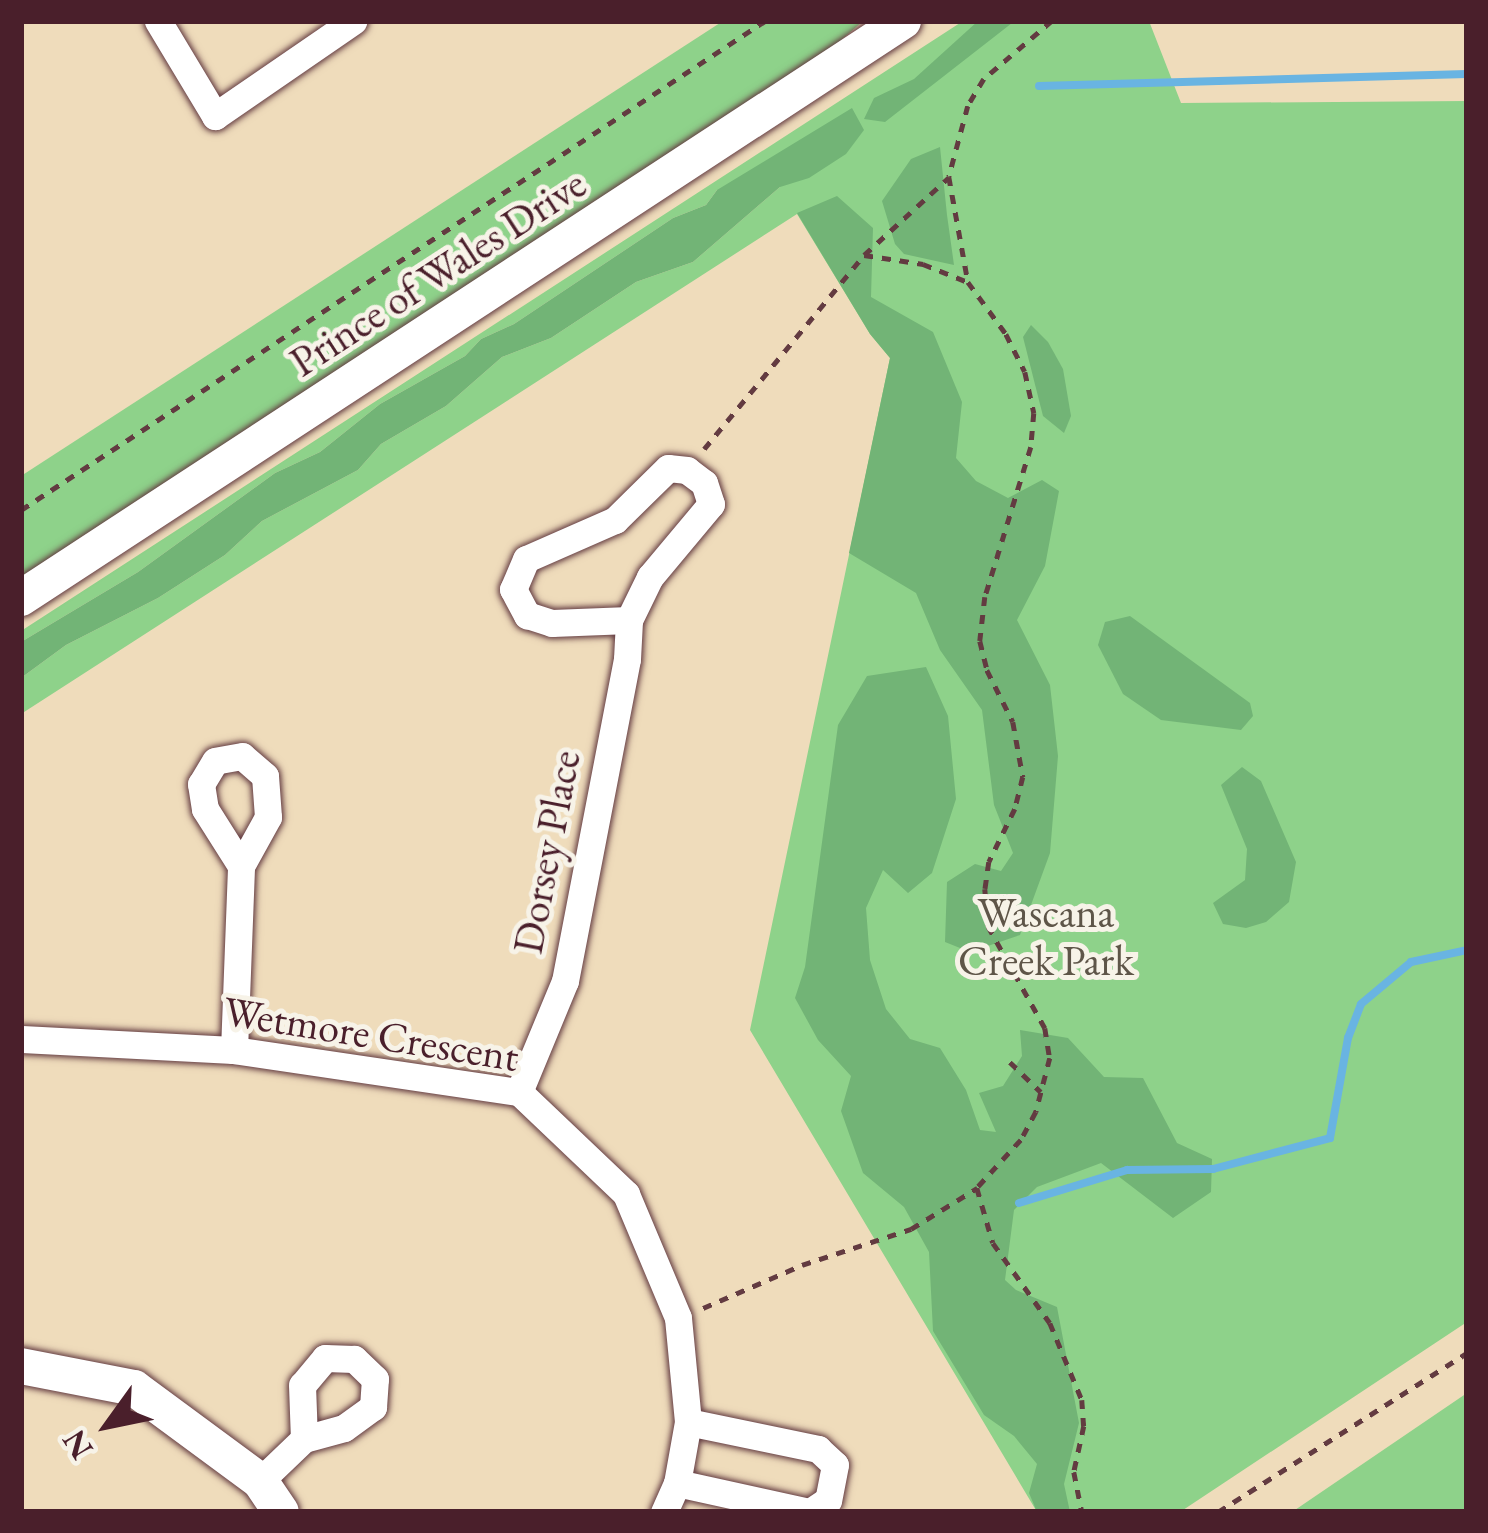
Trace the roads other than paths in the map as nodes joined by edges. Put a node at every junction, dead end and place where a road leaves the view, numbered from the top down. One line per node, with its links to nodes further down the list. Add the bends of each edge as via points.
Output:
1 (158, 21): 2 (street, via 215,116)
2 (352, 21)
3 (903, 21): 4 (main road, Prince of Wales Drive)
4 (21, 598)
5 (629, 620): 5 (street, Dorsey Place, via 650,577 711,503 704,483 687,470 668,468 615,520 526,559 513,589 527,615 552,623); 9 (street, Dorsey Place, via 566,981)
6 (241, 866): 8 (street)
7 (21, 1039): 8 (street, Wetmore Crescent)
8 (234, 1050): 9 (street, Wetmore Crescent)
9 (519, 1092): 11 (street, Wetmore Crescent, via 626,1194 678,1318)
10 (21, 1366): 13 (main road, via 134,1388)
11 (688, 1422): 14 (street, Wetmore Crescent); 17 (street, via 818,1449 835,1465 828,1500)
12 (304, 1439): 13 (street)
13 (260, 1481): 15 (main road)
14 (677, 1483): 16 (street, Wetmore Crescent); 17 (street)
15 (281, 1512)
16 (664, 1512)
17 (809, 1512)

